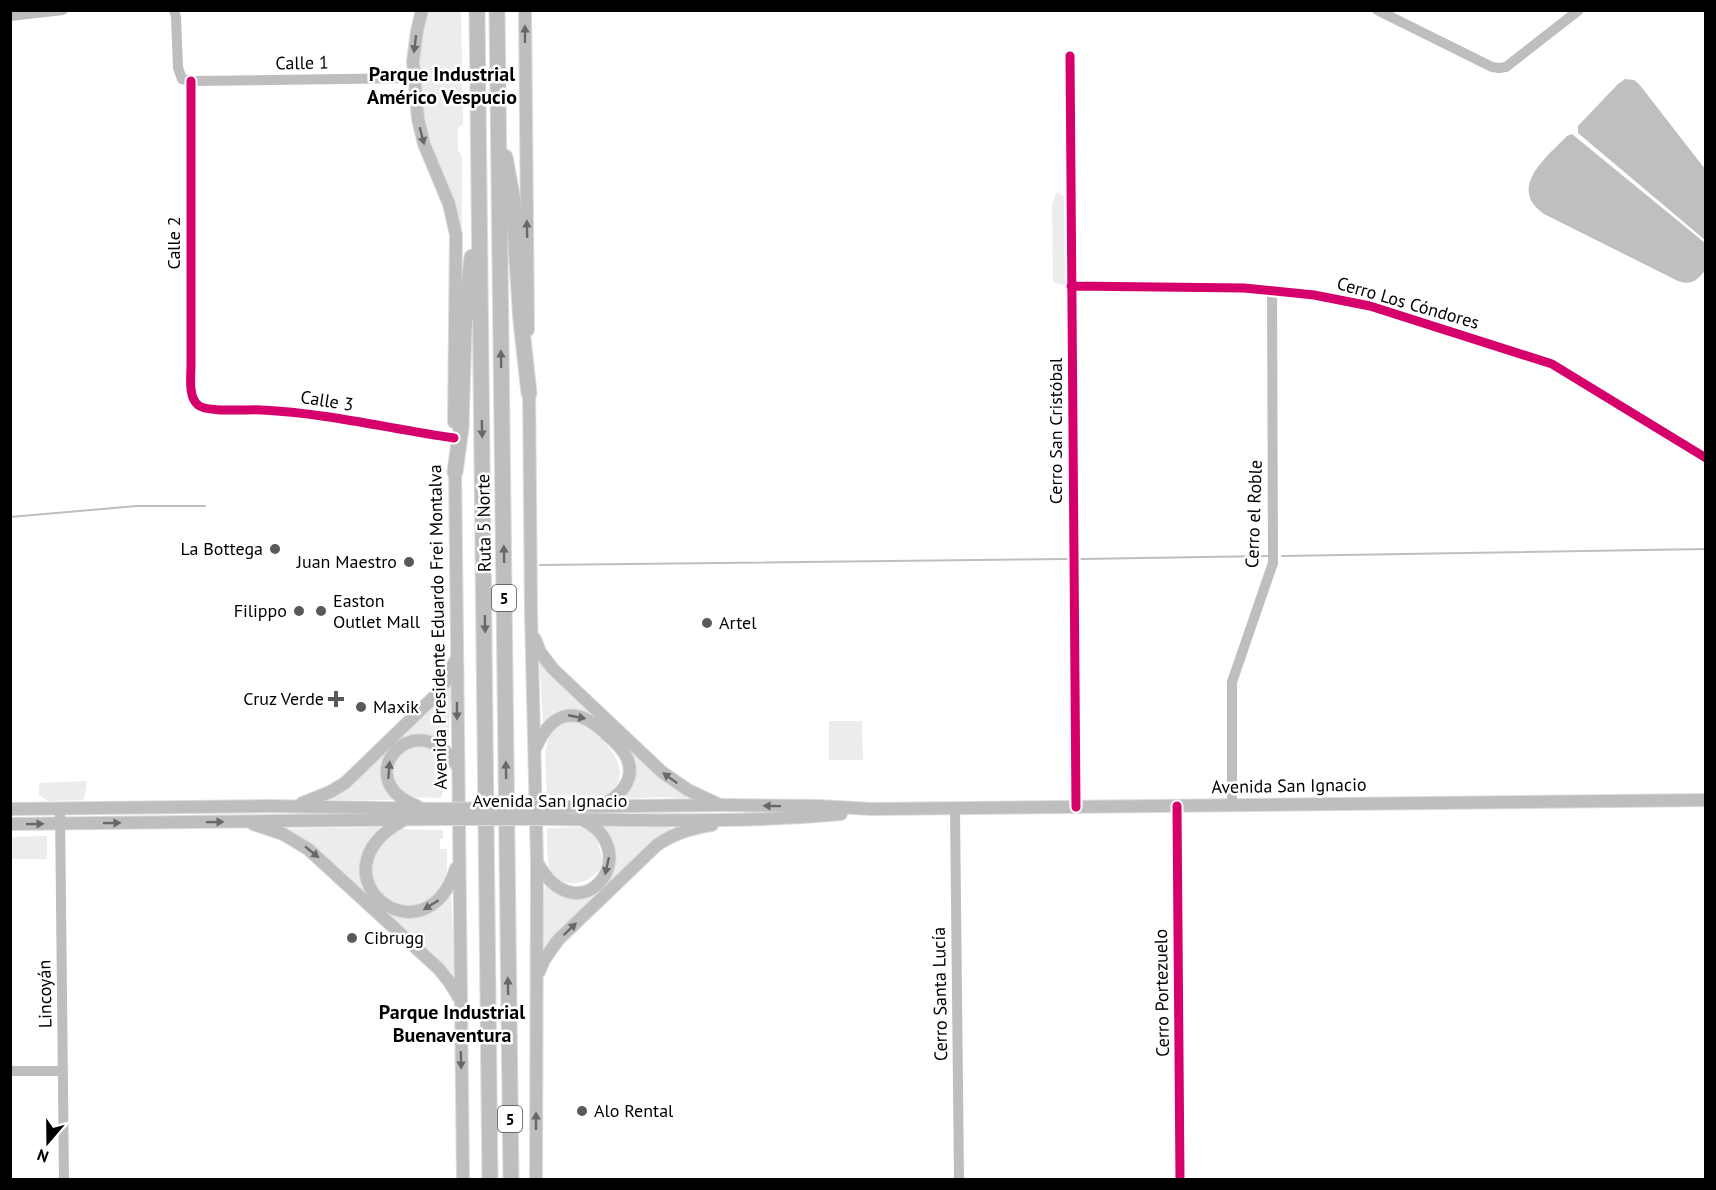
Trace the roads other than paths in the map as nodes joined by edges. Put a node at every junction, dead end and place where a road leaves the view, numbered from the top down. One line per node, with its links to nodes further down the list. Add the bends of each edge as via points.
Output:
1 (63, 10): 9 (street)
2 (174, 10): 12 (street, via 179,75)
3 (422, 10): 11 (main road, Avenida Presidente Eduardo Frei Montalva, one-way to 11, via 415,41)
4 (497, 10): 13 (highway, Ruta 5 Norte / 5)
5 (525, 10): 17 (main road, one-way to 5)
6 (1377, 10): 7 (street, via 1499,68 1506,67)
7 (1579, 10)
8 (476, 13): 14 (highway, Ruta 5 Norte / 5)
9 (15, 14)
10 (1071, 56): 15 (street, Cerro San Cristóbal)
11 (414, 78): 12 (street, Calle 1); 19 (main road, Avenida Presidente Eduardo Frei Montalva, one-way to 19, via 422,136 449,204 456,235)
12 (191, 81): 18 (street, Calle 2, via 191,365)
13 (498, 131): 17 (highway, via 511,185); 52 (highway, Ruta 5 Norte / 5, one-way to 13)
14 (479, 195): 21 (highway, via 466,308 461,428); 55 (highway, Ruta 5 Norte / 5, one-way to 55)
15 (1071, 286): 16 (street, Cerro Los Cóndores); 33 (street, Cerro San Cristóbal)
16 (1272, 290): 20 (street, Cerro Los Cóndores, via 1358,303 1544,360); 28 (street, Cerro el Roble, via 1273,562 1232,682)
17 (529, 393): 22 (main road)
18 (196, 403): 19 (street, Calle 3, via 204,408 281,411)
19 (454, 438): 21 (main road, Avenida Presidente Eduardo Frei Montalva)
20 (1706, 458)
21 (455, 472): 23 (main road, Avenida Presidente Eduardo Frei Montalva)
22 (532, 632): 24 (main road); 27 (main road, one-way to 22, via 688,790 662,772 549,664)
23 (456, 655): 25 (main road, Avenida Presidente Eduardo Frei Montalva, one-way to 25); 30 (main road, via 447,680 436,695 351,777 323,796)
24 (535, 748): 32 (main road, one-way to 32, via 552,722 572,715 590,721 621,748 629,766 628,781 618,795); 49 (main road)
25 (458, 766): 37 (main road, one-way to 25, via 400,798 390,787 387,772 394,753 410,742 428,741 444,750); 48 (main road, Avenida Presidente Eduardo Frei Montalva)
26 (1706, 800): 28 (main road, Avenida San Ignacio)
27 (722, 805): 32 (main road, Avenida San Ignacio); 38 (main road, Avenida San Ignacio, one-way to 27)
28 (1232, 805): 31 (main road, Avenida San Ignacio)
29 (267, 806): 30 (main road, Avenida San Ignacio); 36 (main road, Avenida San Ignacio); 44 (main road, via 270,814)
30 (292, 806): 37 (main road, Avenida San Ignacio)
31 (1177, 806): 33 (main road, Avenida San Ignacio); 64 (street, Cerro Portezuelo)
32 (596, 807): 39 (main road, Avenida San Ignacio)
33 (1076, 807): 34 (main road, Avenida San Ignacio)
34 (955, 808): 38 (main road, Avenida San Ignacio); 63 (street, Cerro Santa Lucía)
35 (10, 809): 36 (main road, Avenida San Ignacio)
36 (60, 809): 46 (street, Lincoyán)
37 (424, 809): 40 (main road, Avenida San Ignacio)
38 (872, 809): 42 (main road, Avenida San Ignacio)
39 (550, 813): 40 (main road, Avenida San Ignacio, bridge); 41 (main road, Avenida San Ignacio)
40 (440, 814): 45 (main road, Avenida San Ignacio)
41 (582, 819): 42 (main road, Avenida San Ignacio); 49 (main road, one-way to 49, via 597,830 609,850 609,864 600,883 584,892 563,890 549,881)
42 (737, 819): 50 (main road, one-way to 42, via 558,940 657,845 683,831)
43 (244, 821): 44 (main road, Avenida San Ignacio); 46 (main road, Avenida San Ignacio, one-way to 43); 51 (main road, one-way to 51, via 283,834 316,855 439,969)
44 (266, 821): 45 (main road, Avenida San Ignacio)
45 (402, 821): 48 (main road, one-way to 45, via 448,887 432,906 409,912 386,905 369,887 367,857 378,837)
46 (60, 823): 47 (main road, Avenida San Ignacio, one-way to 46); 54 (street, Lincoyán)
47 (10, 824)
48 (459, 856): 51 (main road, Avenida Presidente Eduardo Frei Montalva)
49 (537, 861): 50 (main road)
50 (537, 976): 62 (main road, one-way to 50)
51 (461, 1002): 57 (main road, Avenida Presidente Eduardo Frei Montalva, one-way to 57)
52 (509, 1066): 60 (highway, Ruta 5 Norte / 5); 61 (highway)
53 (10, 1071): 54 (street)
54 (63, 1071): 56 (street, Lincoyán)
55 (489, 1084): 58 (highway); 59 (highway, Ruta 5 Norte / 5)
56 (64, 1179)
57 (463, 1179)
58 (480, 1179)
59 (490, 1179)
60 (510, 1179)
61 (520, 1179)
62 (536, 1179)
63 (959, 1179)
64 (1180, 1179)

